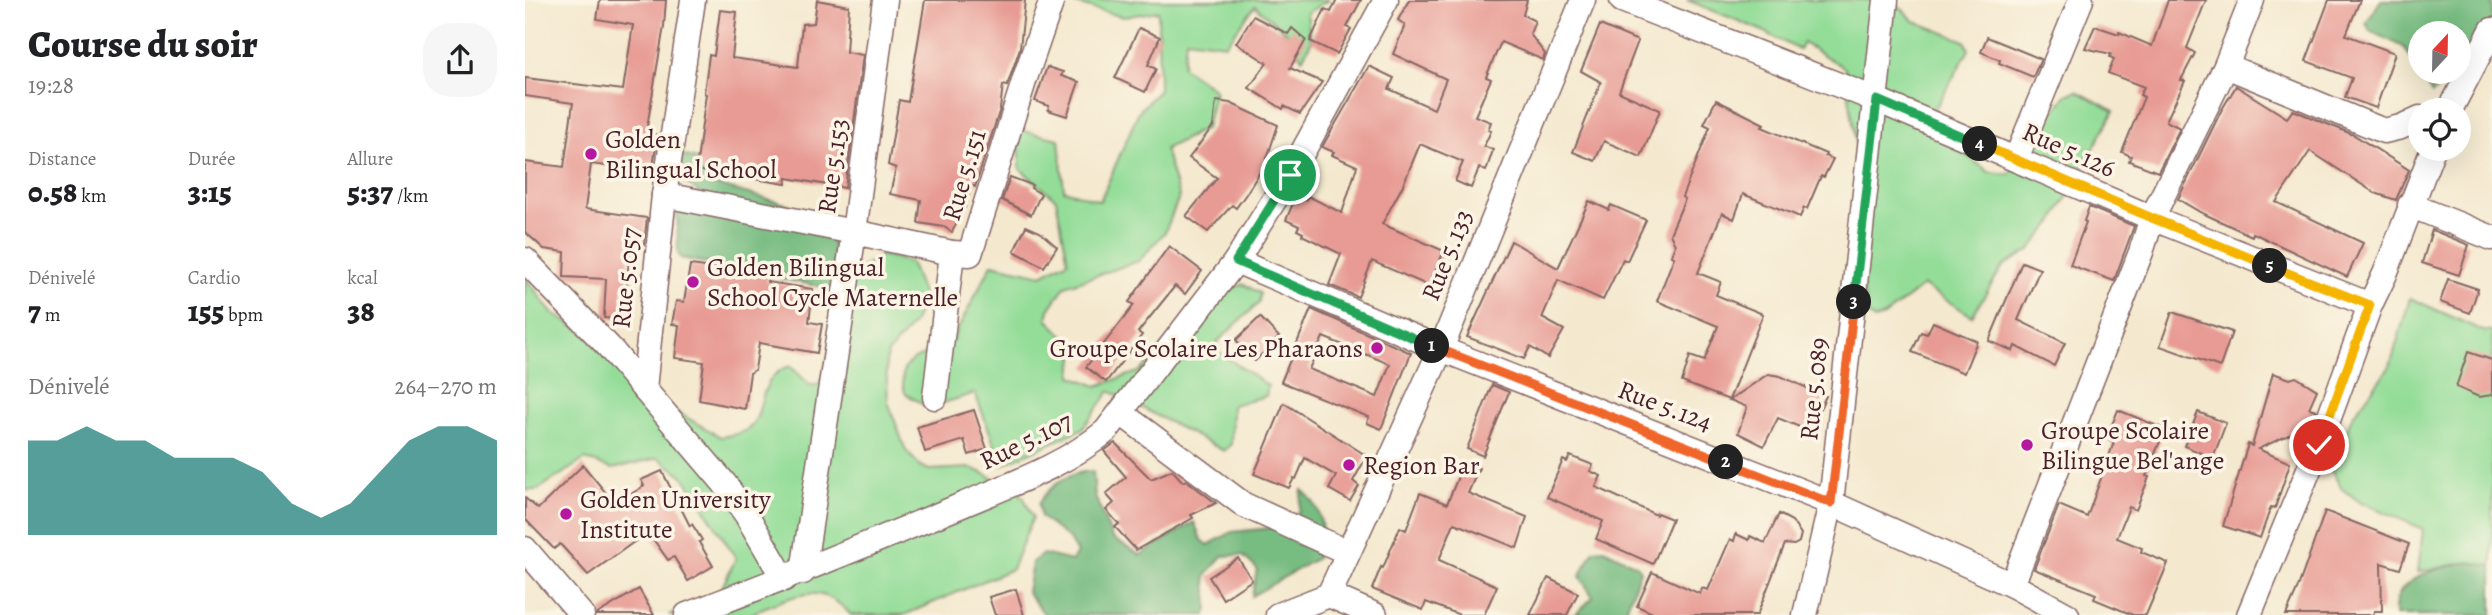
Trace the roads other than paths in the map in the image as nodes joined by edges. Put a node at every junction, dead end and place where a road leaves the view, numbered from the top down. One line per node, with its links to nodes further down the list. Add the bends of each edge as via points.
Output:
1 (693, 0): 19 (street, Rue 5.057)
2 (885, 0): 22 (street, Rue 5.153)
3 (1052, 0): 24 (street, Rue 5.151, via 972,252)
4 (1385, 0): 26 (street, Rue 5.107, via 1290,175)
5 (1583, 0): 28 (street, Rue 5.133)
6 (1622, 0): 13 (street, Rue 5.126)
7 (1886, 0): 13 (street, Rue 5.089)
8 (2081, 0): 17 (street)
9 (2252, 0): 11 (street)
10 (2492, 30): 12 (street)
11 (2226, 66): 15 (street); 21 (street)
12 (2456, 98)
13 (1877, 100): 17 (street, Rue 5.126); 32 (street, Rue 5.089)
14 (2408, 124): 15 (street)
15 (2384, 131): 16 (street)
16 (2408, 140)
17 (2016, 159): 21 (street, Rue 5.126)
18 (2425, 161): 20 (street)
19 (664, 195): 22 (street, Rue 5.153); 29 (street, Rue 5.057)
20 (2410, 205): 23 (street); 27 (street)
21 (2152, 218): 27 (street, Rue 5.126); 36 (street)
22 (854, 232): 24 (street, Rue 5.151); 35 (street)
23 (2492, 238)
24 (952, 253): 30 (street)
25 (525, 260): 29 (street, Rue 5.057)
26 (1236, 261): 28 (street, Rue 5.124); 31 (street, Rue 5.107)
27 (2370, 305): 44 (street)
28 (1441, 349): 32 (street, Rue 5.124); 34 (street, Rue 5.133)
29 (644, 388): 35 (street)
30 (935, 397)
31 (1121, 413): 34 (street, via 1244,505); 35 (street, Rue 5.107, via 1086,448)
32 (1831, 503): 36 (street, Rue 5.124); 42 (street, Rue 5.089)
33 (525, 549): 38 (street)
34 (1347, 552): 37 (street, Rue 5.133)
35 (794, 575): 39 (street, Rue 5.107)
36 (2012, 585): 43 (street, Rue 5.124)
37 (1329, 595): 40 (street); 41 (street)
38 (582, 615)
39 (687, 615)
40 (1277, 615)
41 (1375, 615)
42 (1805, 615)
43 (2067, 615)
44 (2249, 615)

